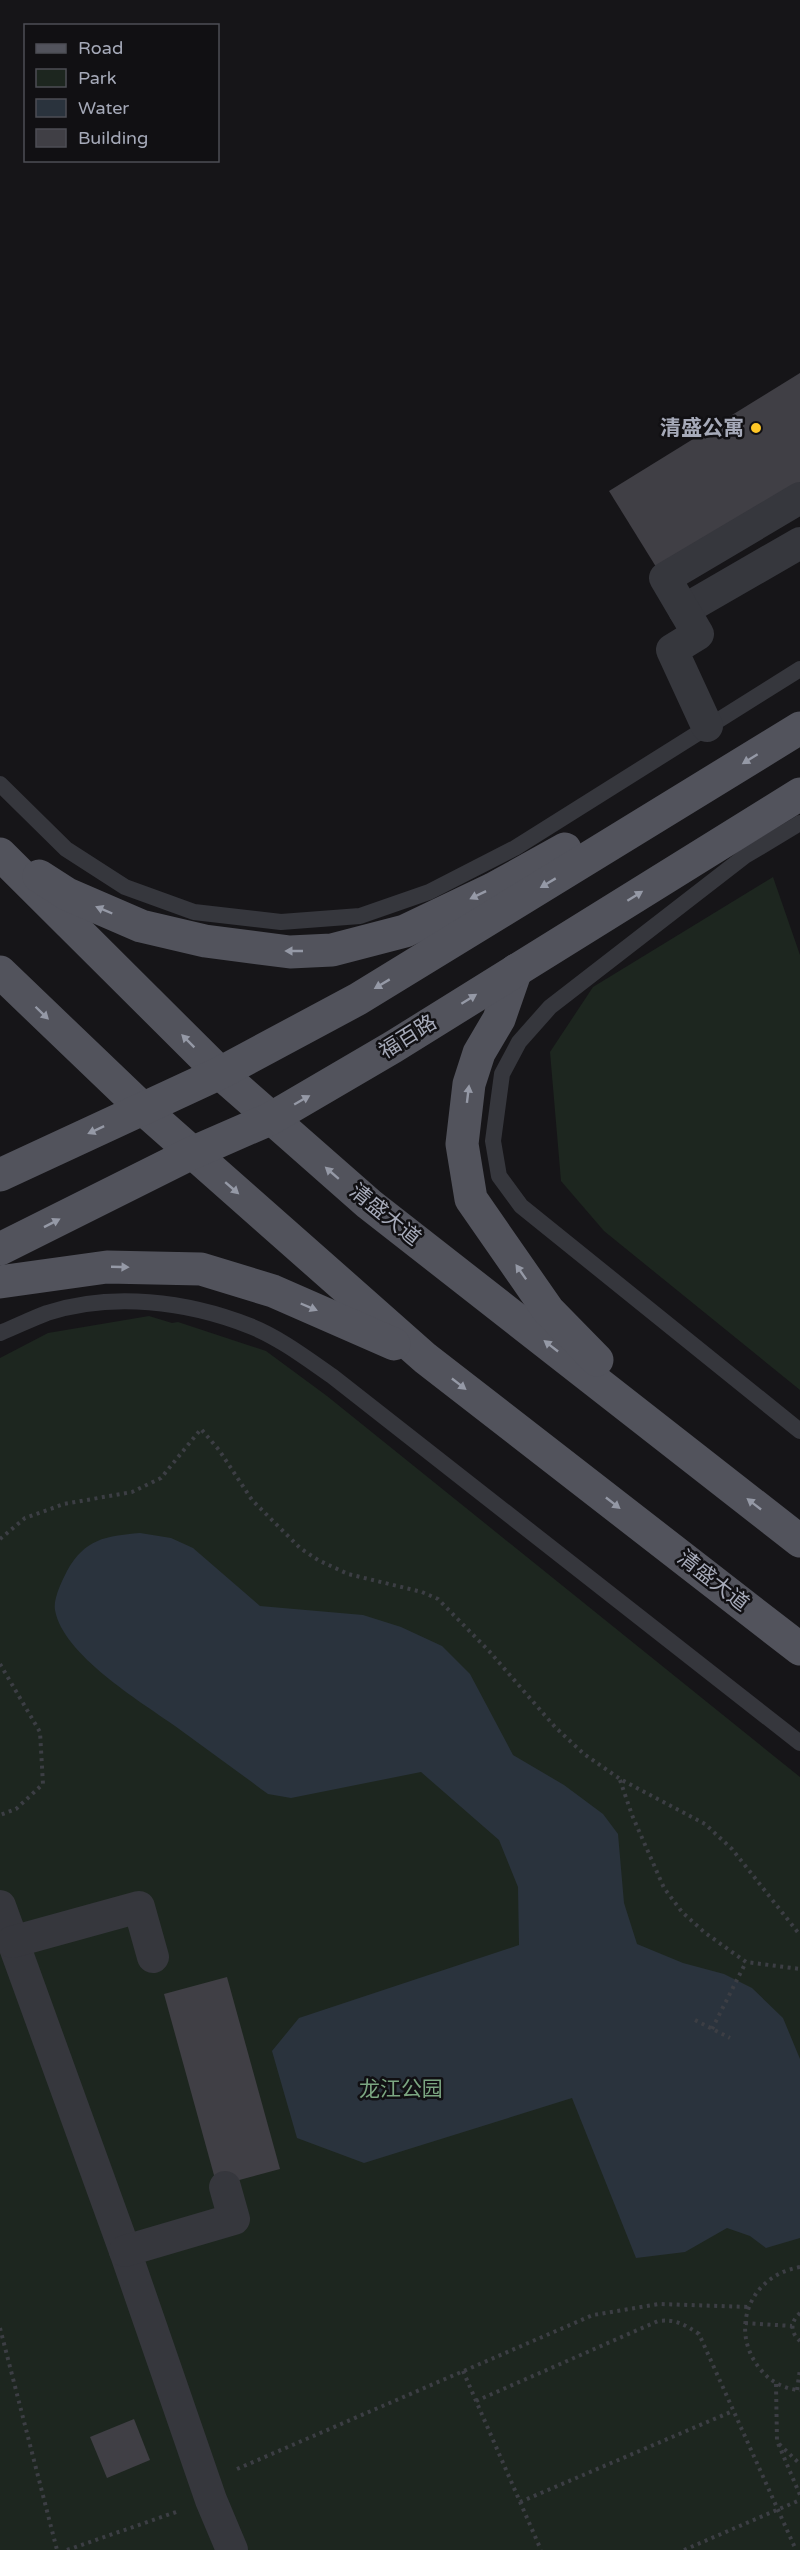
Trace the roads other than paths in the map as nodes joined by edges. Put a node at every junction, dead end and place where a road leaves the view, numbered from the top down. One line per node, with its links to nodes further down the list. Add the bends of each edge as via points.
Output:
1 (800, 498): 3 (street, via 665,578)
2 (800, 543): 3 (street)
3 (684, 610): 5 (street, via 698,634 672,650)
4 (800, 669): 5 (lane)
5 (707, 726): 7 (lane, via 514,848 429,892 360,916 281,922 194,912 135,891 66,849)
6 (800, 728): 9 (main road, one-way to 9)
7 (0, 784)
8 (800, 795): 12 (main road, 福百路, one-way to 8)
9 (647, 823): 11 (main road, one-way to 11, via 556,851 493,888 405,931 332,950 290,952 205,941 141,926 67,894); 14 (main road, one-way to 14, via 358,999)
10 (800, 823): 23 (lane, via 745,856 550,1007 519,1041 502,1074 493,1141 499,1176 521,1206)
11 (0, 852): 14 (main road, 清盛大道, one-way to 11)
12 (516, 970): 16 (main road, 福百路, one-way to 12); 24 (main road, one-way to 12, via 548,1310 471,1199 462,1144 469,1084)
13 (0, 972): 15 (main road, 清盛大道, one-way to 15)
14 (220, 1073): 15 (main road); 16 (main road, 清盛大道)
15 (142, 1108): 17 (main road, 清盛大道); 18 (main road, one-way to 18)
16 (270, 1119): 17 (main road, 福百路); 24 (main road, 清盛大道, one-way to 16, via 369,1204)
17 (192, 1153): 19 (main road, 福百路, one-way to 17); 22 (main road, 清盛大道, one-way to 22)
18 (0, 1175)
19 (0, 1249)
20 (0, 1282): 22 (main road, one-way to 22, via 106,1267 201,1269 273,1291)
21 (0, 1333): 27 (lane, via 48,1313 110,1301 174,1304 251,1326 332,1376)
22 (425, 1358): 26 (main road, 清盛大道, one-way to 26)
23 (800, 1431)
24 (689, 1453): 25 (main road, 清盛大道, one-way to 24)
25 (800, 1541)
26 (800, 1648)
27 (800, 1743)
28 (0, 1906): 29 (street)
29 (12, 1942): 30 (street, via 139,1908); 32 (street)
30 (153, 1957)
31 (225, 2187): 32 (street, via 234,2218)
32 (124, 2251): 33 (street)
33 (232, 2550)

